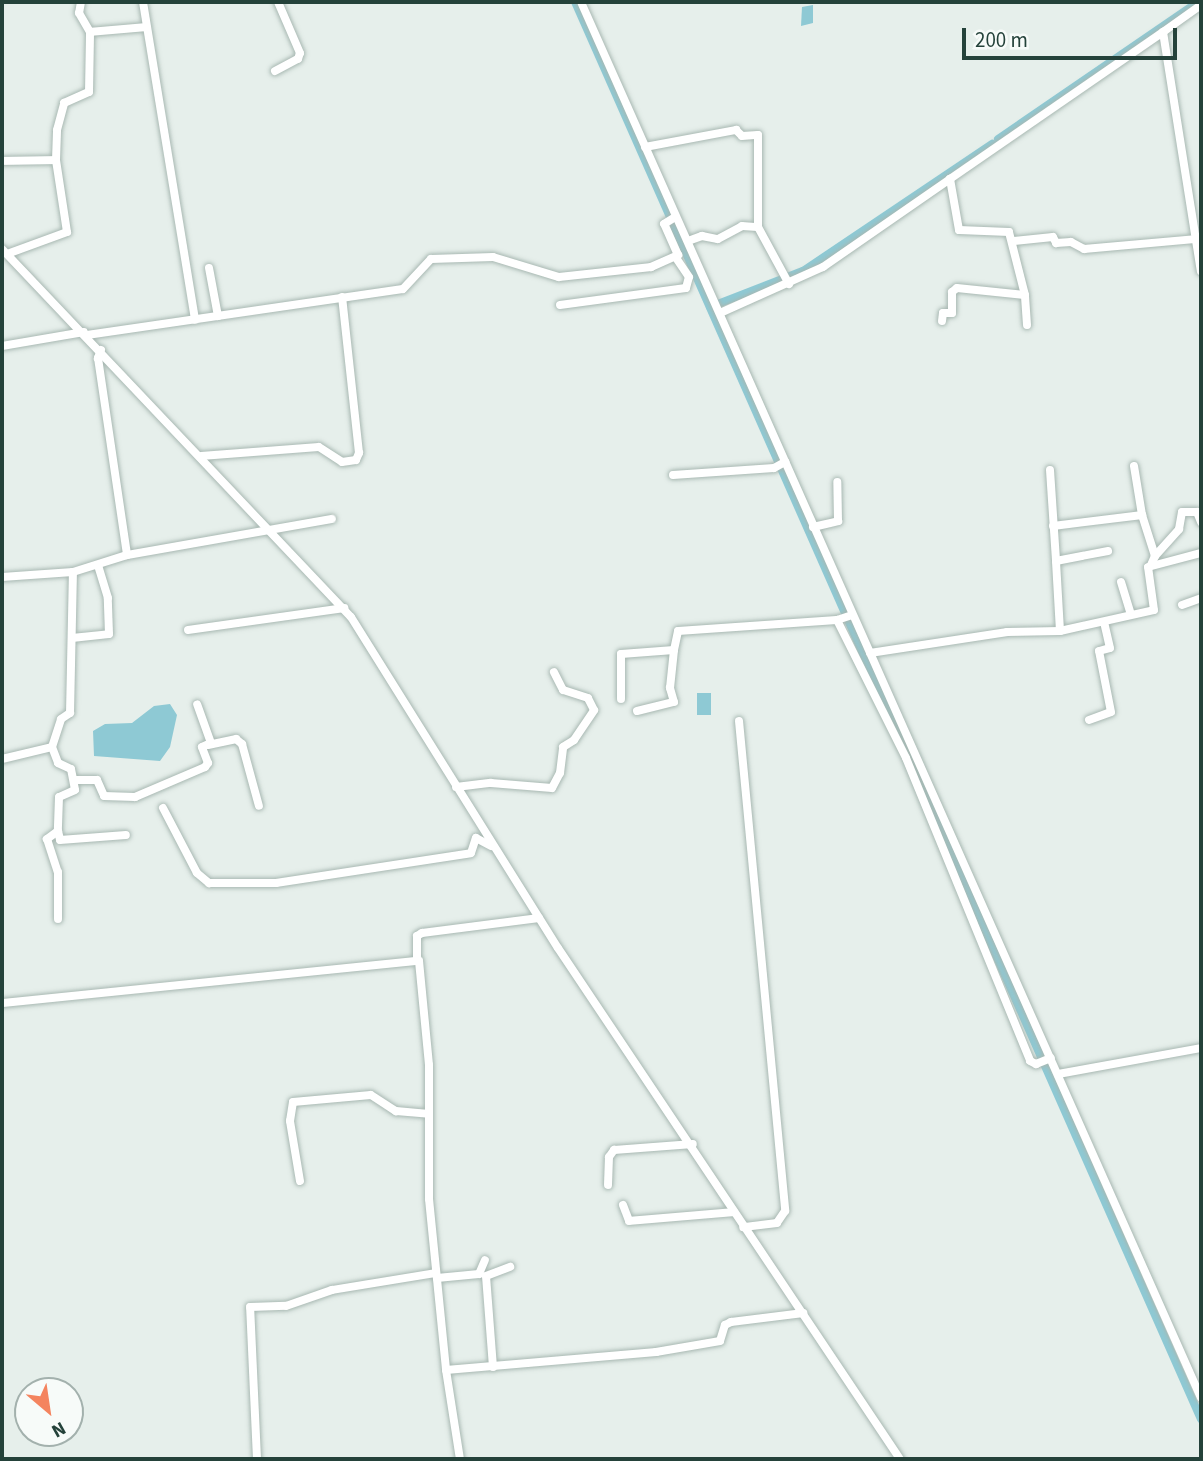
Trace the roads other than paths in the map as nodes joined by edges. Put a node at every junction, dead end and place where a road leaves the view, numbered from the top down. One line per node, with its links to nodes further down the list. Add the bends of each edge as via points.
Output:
1 (81, 2): 7 (street, via 79,13)
2 (143, 2): 6 (street)
3 (278, 2): 9 (street, via 300,54)
4 (580, 2): 10 (street)
5 (1201, 5): 8 (street)
6 (146, 27): 7 (street); 30 (street)
7 (90, 32): 11 (street, via 89,92 61,107)
8 (1163, 32): 13 (street); 16 (street)
9 (275, 71)
10 (645, 147): 14 (street); 15 (street, via 736,130 742,136 758,135)
11 (56, 160): 12 (street); 20 (street, via 67,232)
12 (2, 161)
13 (950, 179): 19 (street, via 959,230 1005,230); 24 (street, via 823,267)
14 (671, 219): 18 (street); 21 (street)
15 (758, 227): 18 (street, via 742,226 718,239 702,236); 24 (street)
16 (1198, 227): 17 (street)
17 (1195, 239): 19 (street, via 1084,249 1072,242 1056,243 1053,237); 23 (street)
18 (688, 241): 28 (street)
19 (1014, 241): 25 (street)
20 (4, 251): 33 (street)
21 (676, 258): 26 (street, via 651,267 567,277 493,257 431,259 424,262 409,286); 27 (street, via 689,277 686,288)
22 (209, 268): 29 (street)
23 (1201, 271)
24 (787, 278): 28 (street)
25 (1025, 295): 31 (street, via 957,288 952,292 951,313 943,313); 32 (street)
26 (342, 297): 29 (street); 36 (street, via 359,453 356,460 342,462 320,447)
27 (560, 305)
28 (717, 308): 37 (street)
29 (218, 316): 30 (street)
30 (195, 320): 33 (street)
31 (942, 321)
32 (1027, 325)
33 (86, 334): 34 (street); 35 (street)
34 (2, 346)
35 (101, 350): 36 (street); 50 (street, via 98,358)
36 (201, 456): 46 (street)
37 (784, 463): 40 (street, via 774,468); 47 (street)
38 (1134, 466): 42 (street)
39 (1050, 470): 45 (street)
40 (673, 475)
41 (837, 482): 47 (street, via 838,521)
42 (1142, 515): 45 (street); 51 (street)
43 (332, 519): 46 (street)
44 (1201, 522): 51 (street, via 1197,512 1182,512 1179,529)
45 (1053, 526): 52 (street)
46 (269, 527): 50 (street); 60 (street)
47 (813, 527): 62 (street)
48 (1108, 551): 52 (street)
49 (1201, 553): 54 (street)
50 (127, 555): 53 (street)
51 (1155, 556): 54 (street)
52 (1056, 561): 66 (street)
53 (98, 565): 55 (street); 67 (street, via 108,598 109,634)
54 (1151, 565): 61 (street, via 1147,570 1154,610)
55 (73, 572): 56 (street); 67 (street)
56 (2, 577)
57 (1121, 582): 61 (street)
58 (1201, 598): 59 (street)
59 (1182, 605)
60 (344, 608): 65 (street); 80 (street)
61 (1131, 614): 64 (street)
62 (851, 615): 63 (street); 69 (street)
63 (838, 620): 68 (street, via 682,630); 91 (street, via 906,758 1030,1061)
64 (1104, 623): 66 (street); 74 (street, via 1110,648 1099,651 1111,712)
65 (188, 630)
66 (1060, 631): 69 (street, via 1007,632)
67 (72, 638): 76 (street, via 70,713 61,719)
68 (674, 650): 71 (street, via 621,654); 73 (street, via 670,688 674,702)
69 (870, 653): 91 (street)
70 (554, 672): 80 (street, via 563,690 588,698 594,710 574,740 563,747 560,773 552,788 491,783)
71 (621, 699)
72 (197, 704): 77 (street, via 211,743)
73 (637, 711)
74 (1089, 720)
75 (739, 721): 99 (street, via 785,1211 778,1223)
76 (52, 747): 78 (street); 79 (street, via 58,763 71,769)
77 (202, 747): 79 (street, via 208,763 205,767 141,796 104,796 97,780); 81 (street, via 236,739 242,744)
78 (2, 759)
79 (75, 780): 83 (street, via 75,790 59,797)
80 (456, 787): 85 (street)
81 (259, 806)
82 (163, 808): 85 (street, via 197,873 209,883 276,883 471,853 476,838)
83 (58, 831): 84 (street, via 61,840); 87 (street, via 47,839 58,872)
84 (126, 835)
85 (494, 847): 86 (street)
86 (539, 918): 88 (street, via 422,933 417,936); 94 (street)
87 (58, 919)
88 (417, 961): 89 (street); 93 (street, via 422,967)
89 (2, 1003)
90 (1201, 1048): 92 (street)
91 (1044, 1061): 92 (street)
92 (1058, 1074): 106 (street)
93 (429, 1114): 95 (street, via 396,1111 371,1095 293,1102 290,1121); 102 (street, via 429,1199)
94 (693, 1144): 96 (street, via 614,1150 609,1157); 98 (street)
95 (300, 1181)
96 (608, 1185)
97 (623, 1205): 98 (street, via 629,1221)
98 (734, 1212): 99 (street)
99 (743, 1227): 103 (street)
100 (485, 1260): 102 (street, via 479,1275)
101 (510, 1267): 104 (street, via 486,1276)
102 (437, 1276): 105 (street); 107 (street, via 332,1290 286,1306 250,1307)
103 (803, 1313): 104 (street, via 728,1323 718,1342); 109 (street)
104 (493, 1367): 105 (street)
105 (446, 1370): 108 (street)
106 (1201, 1398)
107 (257, 1459)
108 (460, 1459)
109 (900, 1459)

